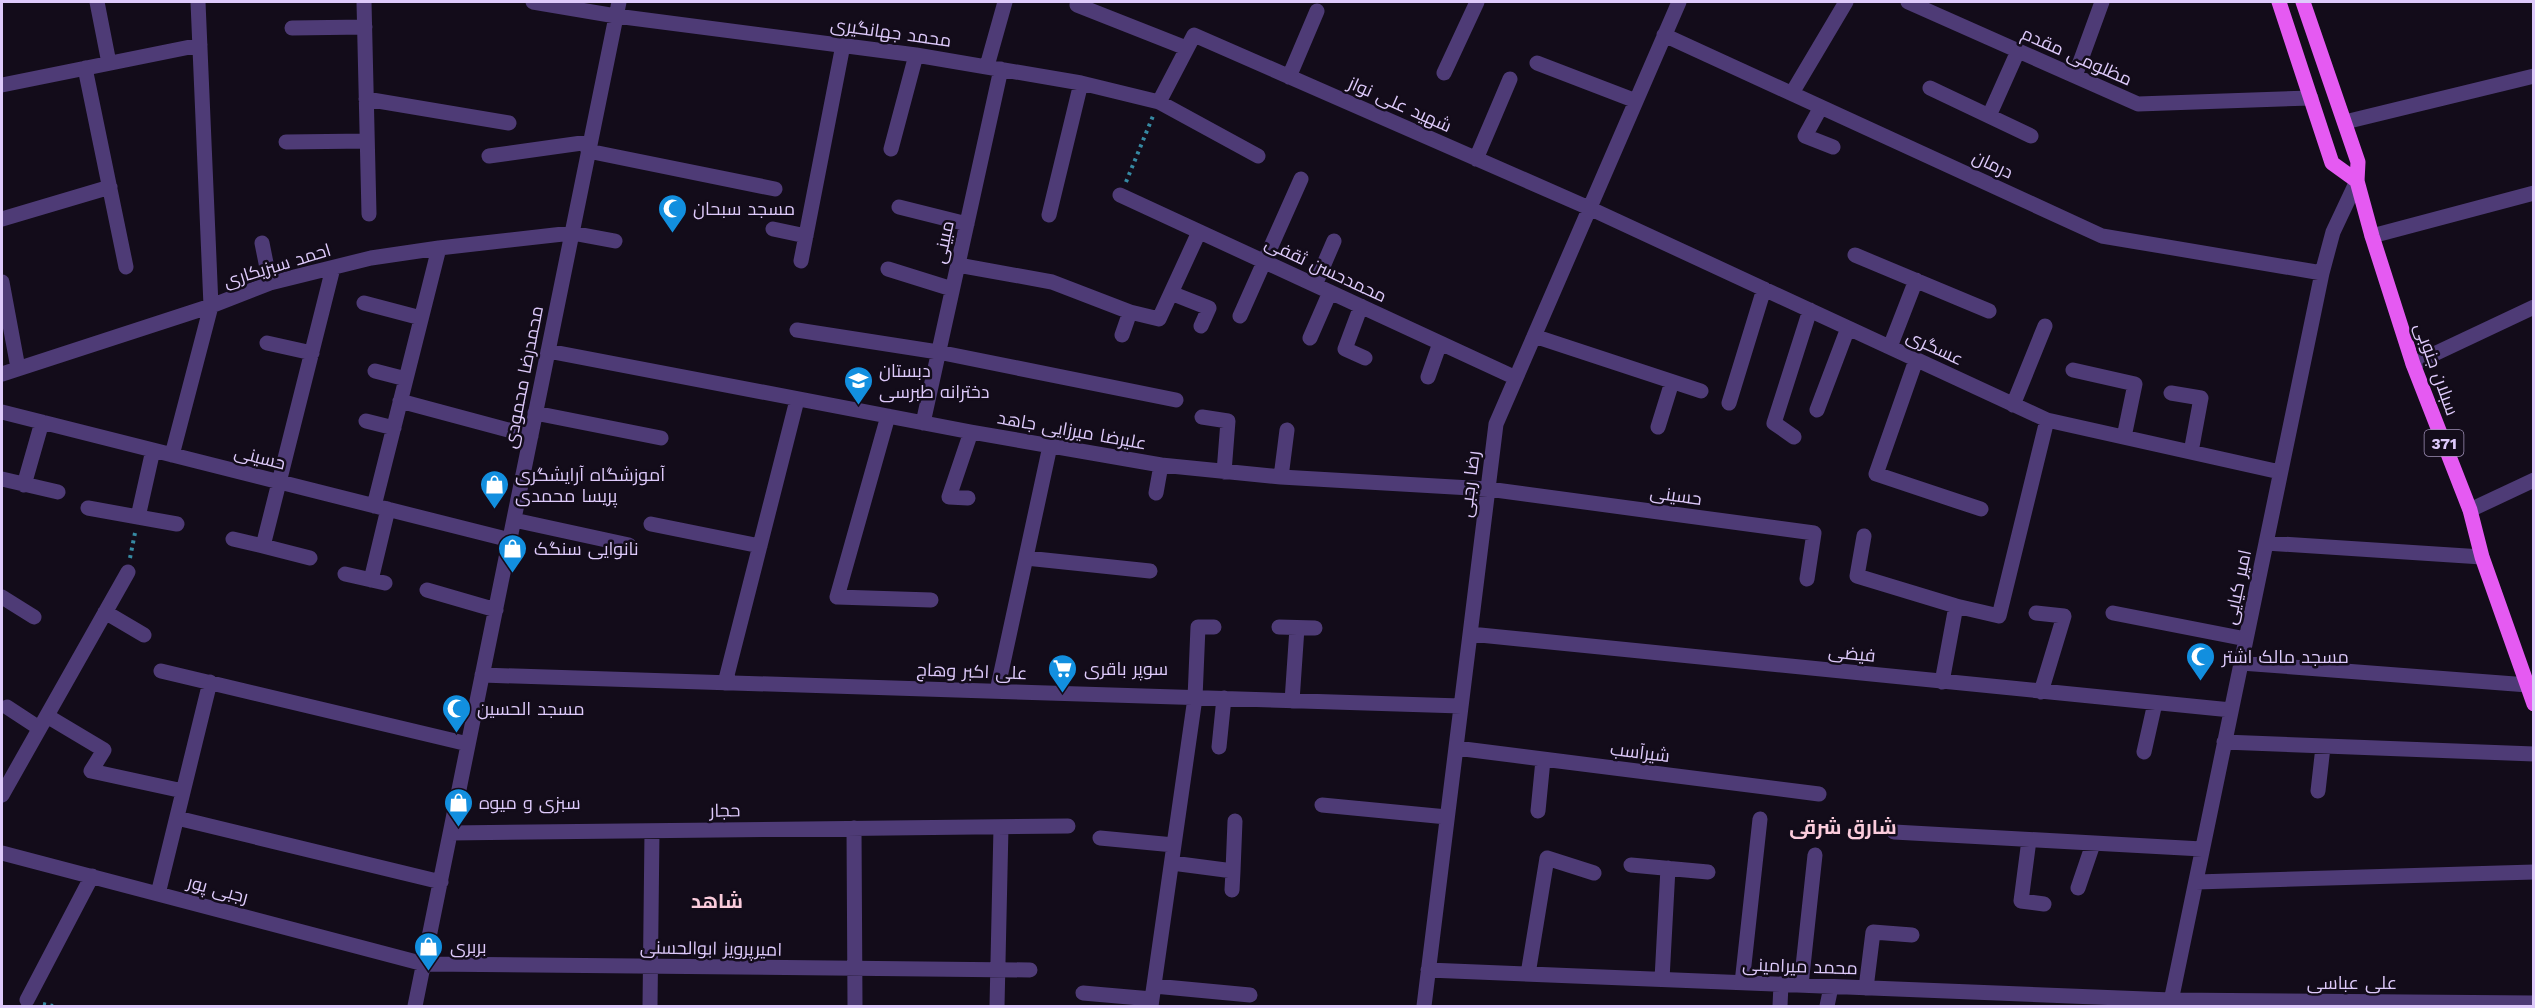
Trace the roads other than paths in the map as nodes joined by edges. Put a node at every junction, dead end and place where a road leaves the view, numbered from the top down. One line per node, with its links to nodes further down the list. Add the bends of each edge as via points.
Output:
1 (97, 2): 24 (street)
2 (198, 2): 20 (street)
3 (364, 2): 16 (street)
4 (533, 2): 14 (street, محمد جهانگیری)
5 (1005, 2): 27 (street, مبینی)
6 (1477, 2): 28 (street)
7 (1679, 2): 18 (street, رضا رجبی)
8 (1846, 2): 36 (street)
9 (1908, 2): 22 (street, مظلومی مقدم)
10 (2102, 2): 29 (street)
11 (2278, 2): 37 (main road)
12 (2303, 2): 43 (main road, سبلان جنوبی / 371)
13 (1077, 5): 19 (street, شهید علی نواز)
14 (617, 9): 21 (street, محمد جهانگیری); 48 (street, محمدرضا محمودی)
15 (1317, 11): 31 (street)
16 (365, 27): 17 (street); 38 (street)
17 (292, 28)
18 (1664, 35): 36 (street, درمان); 39 (street, رضا رجبی)
19 (1190, 42): 31 (street, شهید علی نواز); 40 (street)
20 (200, 45): 24 (street); 91 (street)
21 (843, 45): 23 (street, محمد جهانگیری); 69 (street)
22 (2018, 51): 29 (street, مظلومی مقدم); 42 (street)
23 (916, 55): 27 (street, محمد جهانگیری); 50 (street)
24 (109, 63): 26 (street)
25 (1537, 63): 39 (street)
26 (85, 68): 34 (street); 56 (street)
27 (994, 68): 33 (street, محمد جهانگیری); 65 (street, مبینی)
28 (1444, 73)
29 (2075, 76): 37 (street, مظلومی مقدم, via 2138,104)
30 (2534, 76): 43 (street)
31 (1289, 77): 53 (street, شهید علی نواز)
32 (1510, 79): 53 (street)
33 (1080, 83): 40 (street, محمد جهانگیری); 63 (street)
34 (2, 85)
35 (1930, 88): 42 (street)
36 (1792, 93): 41 (street, درمان)
37 (2311, 98): 55 (main road, via 2332,163)
38 (366, 99): 44 (street); 46 (street)
39 (1636, 101): 61 (street, رضا رجبی)
40 (1159, 102): 52 (street, محمد جهانگیری)
41 (1821, 107): 49 (street, via 1805,136); 82 (street, درمان, via 2102,236)
42 (1989, 116): 45 (street)
43 (2345, 122): 55 (main road, سبلان جنوبی / 371, via 2358,162)
44 (509, 123)
45 (2031, 136)
46 (368, 141): 47 (street); 62 (street)
47 (286, 142)
48 (588, 147): 51 (street); 57 (street); 68 (street, محمدرضا محمودی)
49 (1833, 147)
50 (891, 149)
51 (489, 156)
52 (1258, 156)
53 (1476, 159): 61 (street, شهید علی نواز)
54 (1301, 179): 77 (street)
55 (2357, 181): 70 (main road, سبلان جنوبی / 371); 82 (street, امیر کیایی, via 2333,232)
56 (110, 188): 64 (street); 79 (street)
57 (776, 189)
58 (2534, 192): 70 (street)
59 (1120, 195): 67 (street, محمدحسن ثقفی)
60 (899, 207): 65 (street)
61 (1589, 208): 87 (street, عسگری); 104 (street, رضا رجبی)
62 (369, 214)
63 (1049, 214)
64 (2, 219)
65 (967, 224): 78 (street, مبینی)
66 (773, 229): 69 (street)
67 (1199, 232): 77 (street, محمدحسن ثقفی); 89 (street)
68 (572, 233): 71 (street, احمد سبزیکاری); 74 (street, احمد سبزیکاری); 109 (street, محمدرضا محمودی)
69 (806, 236): 76 (street)
70 (2372, 236): 114 (main road, سبلان جنوبی / 371)
71 (615, 241)
72 (1334, 241): 86 (street)
73 (262, 243): 85 (street)
74 (438, 248): 80 (street, احمد سبزیکاری); 98 (street)
75 (1855, 255): 83 (street)
76 (801, 261)
77 (1265, 262): 86 (street, محمدحسن ثقفی); 97 (street)
78 (958, 265): 88 (street, مبینی); 96 (street, via 1052,282)
79 (126, 267)
80 (333, 268): 85 (street, احمد سبزیکاری); 111 (street)
81 (888, 269): 88 (street)
82 (2322, 273): 153 (street, امیر کیایی)
83 (1916, 280): 95 (street); 108 (street)
84 (2, 282): 115 (street)
85 (270, 283): 91 (street, احمد سبزیکاری)
86 (1322, 289): 92 (street, محمدحسن ثقفی); 105 (street)
87 (1764, 289): 94 (street, عسگری); 128 (street)
88 (952, 290): 110 (street, مبینی)
89 (1171, 293): 96 (street, via 1159,320); 99 (street, via 1209,308)
90 (364, 303): 98 (street)
91 (211, 306): 115 (street, احمد سبزیکاری); 150 (street)
92 (1361, 306): 107 (street, محمدحسن ثقفی); 112 (street, via 1346,350)
93 (2534, 307): 114 (street)
94 (1810, 310): 101 (street, عسگری); 144 (street, via 1774,423)
95 (1989, 311)
96 (1130, 312): 103 (street)
97 (1240, 316)
98 (421, 318): 121 (street)
99 (1201, 326)
100 (2045, 326): 129 (street)
101 (1848, 328): 108 (street, عسگری); 130 (street)
102 (797, 330): 110 (street)
103 (1122, 335)
104 (1534, 336): 120 (street, رضا رجبی); 122 (street)
105 (1310, 338)
106 (267, 343): 111 (street)
107 (1440, 343): 119 (street); 120 (street, محمدحسن ثقفی)
108 (1890, 347): 113 (street, عسگری)
109 (548, 351): 125 (street, علیرضا میرزایی جاهد); 132 (street, محمدرضا محمودی)
110 (938, 352): 126 (street); 138 (street, مبینی)
111 (312, 353): 157 (street)
112 (1365, 358)
113 (1916, 360): 129 (street, عسگری); 165 (street, via 1876,474)
114 (2413, 364): 166 (main road, سبلان جنوبی / 371)
115 (18, 368): 118 (street, احمد سبزیکاری)
116 (2073, 370): 145 (street, via 2135,384)
117 (375, 371): 121 (street)
118 (2, 374)
119 (1428, 377)
120 (1516, 378): 159 (street, رضا رجبی, via 1497,424)
121 (406, 379): 127 (street)
122 (1672, 382): 123 (street); 139 (street)
123 (1701, 391)
124 (2171, 393): 149 (street, via 2201,398)
125 (797, 400): 133 (street, علیرضا میرزایی جاهد); 177 (street)
126 (1176, 400)
127 (400, 401): 140 (street); 143 (street)
128 (1730, 403)
129 (2013, 405): 135 (street, عسگری)
130 (1817, 410)
131 (2, 412): 137 (street, حسینی)
132 (535, 413): 143 (street, محمدرضا محمودی); 146 (street)
133 (888, 417): 138 (street, علیرضا میرزایی جاهد); 187 (street, via 837,597)
134 (1202, 417): 152 (street, via 1228,421)
135 (2047, 420): 145 (street, عسگری); 188 (street, via 1999,616)
136 (366, 421): 140 (street)
137 (42, 422): 148 (street, حسینی); 158 (street)
138 (923, 423): 142 (street, علیرضا میرزایی جاهد)
139 (1658, 427)
140 (394, 428): 164 (street)
141 (1287, 430): 154 (street)
142 (971, 432): 147 (street, علیرضا میرزایی جاهد); 162 (street, via 949,496)
143 (531, 436): 168 (street, محمدرضا محمودی)
144 (1794, 437)
145 (2124, 437): 149 (street, عسگری)
146 (661, 438)
147 (1050, 446): 151 (street, علیرضا میرزایی جاهد); 180 (street)
148 (153, 450): 150 (street, حسینی); 167 (street)
149 (2191, 452): 153 (street, عسگری)
150 (172, 455): 157 (street, حسینی)
151 (1161, 465): 152 (street, علیرضا میرزایی جاهد); 161 (street)
152 (1224, 472): 154 (street, علیرضا میرزایی جاهد)
153 (2280, 472): 174 (street, امیر کیایی)
154 (1281, 477): 159 (street, علیرضا میرزایی جاهد)
155 (2, 479): 158 (street)
156 (2534, 480): 166 (street)
157 (279, 482): 164 (street, حسینی); 176 (street)
158 (24, 485): 160 (street)
159 (1488, 489): 184 (street, حسینی, via 1814,533); 198 (street, رضا رجبی)
160 (58, 492)
161 (1156, 493)
162 (968, 498)
163 (88, 508): 167 (street)
164 (381, 508): 173 (street, حسینی); 183 (street, via 378,581)
165 (1981, 509)
166 (2469, 510): 178 (main road, سبلان جنوبی / 371)
167 (138, 517): 169 (street)
168 (514, 520): 173 (street, محمدرضا محمودی); 175 (street)
169 (177, 524)
170 (651, 524): 177 (street)
171 (1864, 536): 188 (street, via 1857,576)
172 (233, 539): 176 (street)
173 (510, 540): 189 (street, محمدرضا محمودی)
174 (2266, 543): 178 (street); 200 (street, امیر کیایی)
175 (629, 545)
176 (263, 546): 179 (street)
177 (760, 546): 206 (street)
178 (2482, 557): 207 (main road, سبلان جنوبی / 371)
179 (310, 558)
180 (1026, 558): 182 (street); 208 (street)
181 (128, 572): 190 (street)
182 (1150, 572)
183 (345, 574)
184 (1807, 579)
185 (427, 590): 189 (street)
186 (2, 597): 193 (street)
187 (931, 600)
188 (1956, 606): 205 (street)
189 (496, 610): 203 (street, محمدرضا محمودی)
190 (105, 612): 199 (street); 218 (street)
191 (2036, 613): 209 (street, via 2064,616)
192 (2114, 613): 200 (street)
193 (33, 617)
194 (1214, 627): 210 (street, via 1198,627)
195 (1279, 627): 196 (street)
196 (1297, 628): 197 (street); 212 (street)
197 (1315, 628)
198 (1470, 634): 205 (street, فیضی); 215 (street, رضا رجبی)
199 (144, 635)
200 (2246, 639): 201 (street, امیر کیایی)
201 (2241, 663): 207 (street); 217 (street, امیر کیایی)
202 (161, 671): 204 (street)
203 (482, 675): 206 (street, علی اکبر وهاج); 220 (street, محمدرضا محمودی)
204 (210, 682): 220 (street); 227 (street)
205 (1942, 682): 209 (street, فیضی)
206 (725, 683): 208 (street, علی اکبر وهاج)
207 (2531, 684): 214 (main road, سبلان جنوبی / 371)
208 (997, 691): 210 (street, علی اکبر وهاج)
209 (2041, 692): 213 (street, فیضی)
210 (1195, 698): 211 (street, علی اکبر وهاج); 246 (street)
211 (1224, 698): 212 (street, علی اکبر وهاج); 221 (street)
212 (1292, 701): 215 (street, علی اکبر وهاج)
213 (2155, 703): 217 (street, فیضی); 224 (street)
214 (2534, 704)
215 (1461, 706): 223 (street, رضا رجبی)
216 (7, 707): 218 (street)
217 (2231, 710): 219 (street, امیر کیایی)
218 (43, 722): 227 (street, via 104,750 91,771); 230 (street)
219 (2224, 742): 222 (street); 247 (street, امیر کیایی)
220 (468, 744): 242 (street, محمدرضا محمودی)
221 (1219, 747)
222 (2324, 747): 225 (street); 228 (street)
223 (1456, 748): 226 (street, شیرآسب); 233 (street, رضا رجبی)
224 (2144, 752)
225 (2534, 754)
226 (1543, 760): 229 (street, شیرآسب); 232 (street)
227 (183, 791): 234 (street)
228 (2318, 791)
229 (1819, 794)
230 (2, 795)
231 (1322, 805): 233 (street)
232 (1538, 811)
233 (1447, 817): 270 (street, رضا رجبی)
234 (177, 818): 258 (street); 262 (street)
235 (1760, 819): 273 (street)
236 (1235, 821): 253 (street)
237 (1001, 826): 238 (street, حجار); 239 (street, حجار); 268 (street)
238 (1068, 826)
239 (854, 828): 240 (street, حجار); 267 (street)
240 (652, 831): 242 (street, حجار); 266 (street)
241 (1894, 832): 244 (street)
242 (450, 833): 258 (street, محمدرضا محمودی)
243 (1100, 838): 246 (street)
244 (2029, 840): 245 (street); 263 (street, via 2021,901)
245 (2093, 844): 247 (street); 260 (street)
246 (1174, 845): 250 (street)
247 (2202, 849): 259 (street, امیر کیایی)
248 (2, 853): 257 (street, رجبی پور)
249 (1815, 855): 275 (street)
250 (1172, 863): 253 (street); 280 (street)
251 (1631, 865): 252 (street)
252 (1668, 868): 254 (street); 272 (street)
253 (1233, 871): 261 (street)
254 (1708, 872)
255 (2534, 872): 259 (street)
256 (1594, 873): 271 (street, via 1548,858)
257 (92, 876): 262 (street, رجبی پور); 281 (street)
258 (441, 882): 265 (street, محمدرضا محمودی)
259 (2196, 882): 282 (street, امیر کیایی)
260 (2078, 888)
261 (1232, 890)
262 (158, 894): 265 (street, رجبی پور)
263 (2044, 904)
264 (1912, 935): 277 (street, via 1873,932)
265 (424, 964): 266 (street, امیرپرویز ابوالحسنی); 284 (street, محمدرضا محمودی)
266 (651, 966): 267 (street, امیرپرویز ابوالحسنی); 285 (street)
267 (855, 969): 268 (street, امیرپرویز ابوالحسنی); 286 (street)
268 (998, 970): 269 (street, امیرپرویز ابوالحسنی); 287 (street)
269 (1030, 970)
270 (1428, 970): 271 (street, محمد میرامینی); 288 (street, رضا رجبی)
271 (1528, 974): 272 (street, محمد میرامینی)
272 (1662, 979): 273 (street, محمد میرامینی)
273 (1742, 983): 274 (street, محمد میرامینی)
274 (1781, 984): 275 (street, محمد میرامینی); 289 (street)
275 (1801, 985): 276 (street, محمد میرامینی)
276 (1831, 987): 277 (street, محمد میرامینی); 290 (street)
277 (1866, 988): 282 (street, محمد میرامینی)
278 (1083, 993): 280 (street)
279 (1250, 995): 280 (street)
280 (1153, 997)
281 (27, 1000)
282 (2170, 1003): 283 (street, علی عباسی)
283 (2534, 1003)
284 (415, 1006)
285 (650, 1006)
286 (855, 1006)
287 (998, 1006)
288 (1424, 1006)
289 (1780, 1006)
290 (1827, 1006)

